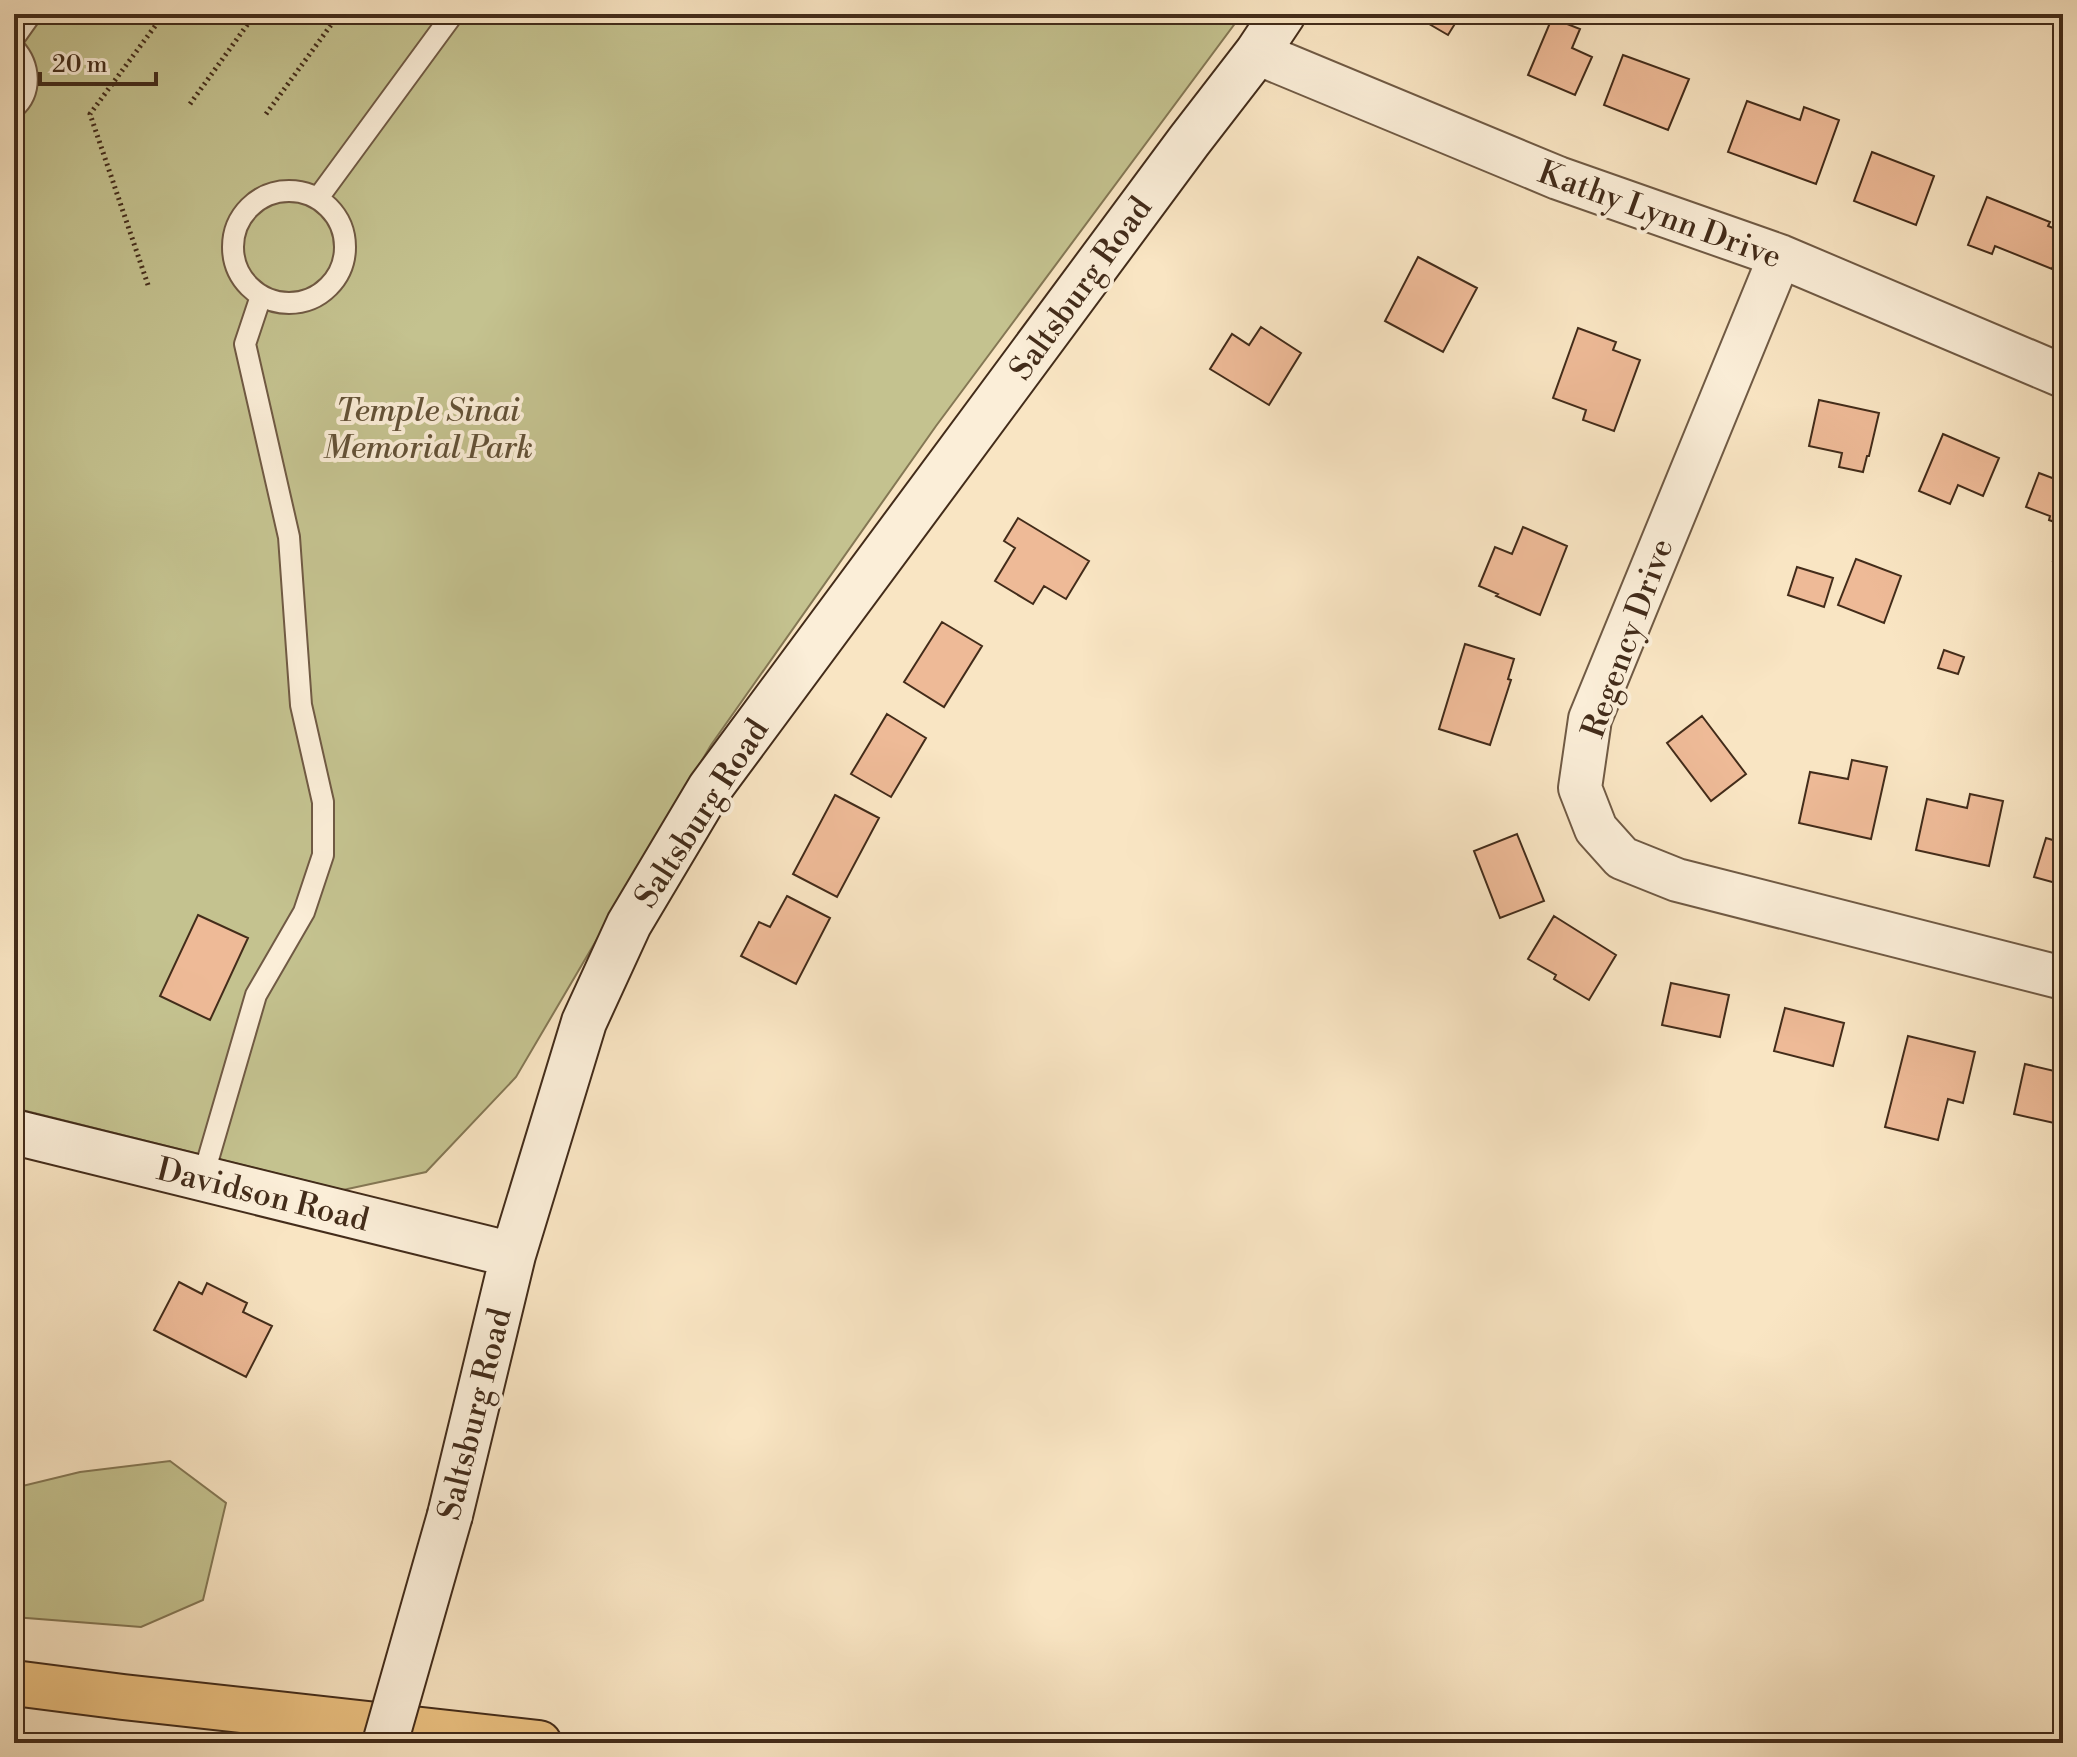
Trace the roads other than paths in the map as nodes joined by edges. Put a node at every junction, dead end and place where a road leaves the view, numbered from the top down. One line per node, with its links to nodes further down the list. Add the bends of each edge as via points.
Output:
1 (31, 14): 4 (lane)
2 (453, 14): 8 (lane)
3 (1283, 14): 6 (main road, Saltsburg Road)
4 (14, 38)
5 (14, 48): 7 (lane, via 27,72 26,88)
6 (1257, 53): 9 (street, Kathy Lynn Drive, via 1558,178); 15 (main road, Saltsburg Road, via 710,788 629,924 584,1022)
7 (14, 108)
8 (318, 198): 10 (lane, via 297,191 275,192 255,202 240,219 233,239 235,262 244,281); 10 (lane, via 335,212 344,232 346,254 339,275 324,292 304,302 282,304)
9 (1780, 256): 11 (street, Kathy Lynn Drive); 12 (street, Regency Drive, via 1590,719 1580,788 1596,829 1622,858 1677,880)
10 (261, 296): 14 (lane, via 245,344 289,537 301,705 323,802 323,855 304,912 256,995)
11 (2063, 376)
12 (2063, 978)
13 (14, 1132): 14 (main road, Davidson Road)
14 (202, 1180): 15 (main road, Davidson Road)
15 (513, 1255): 17 (main road, Saltsburg Road, bridge, via 450,1515)
16 (14, 1683): 18 (highway)
17 (385, 1743)
18 (539, 1743)

